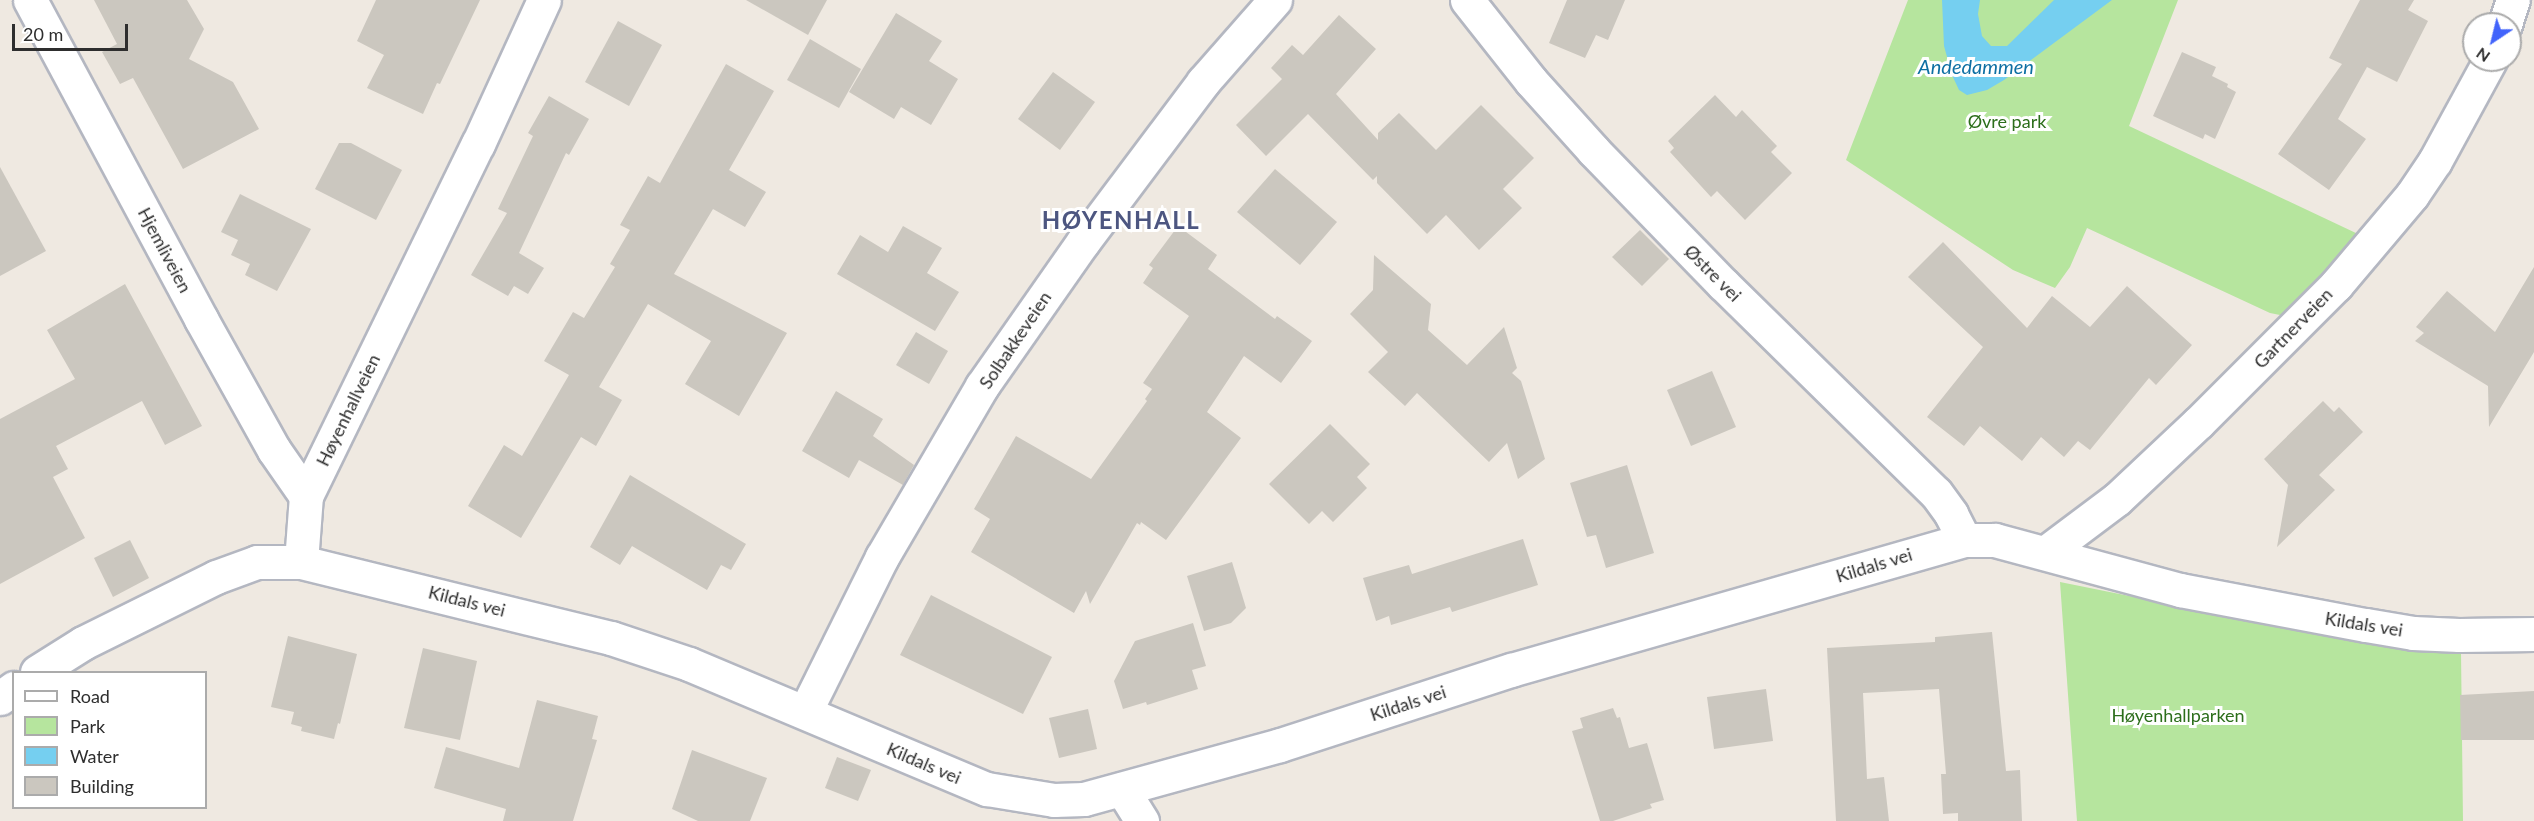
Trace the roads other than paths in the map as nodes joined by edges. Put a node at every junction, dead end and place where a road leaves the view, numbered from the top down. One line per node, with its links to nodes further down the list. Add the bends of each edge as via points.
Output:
1 (30, 0): 6 (street, Hjemliveien, via 201,319 274,450)
2 (544, 0): 6 (street, Høyenhallveien, via 473,155)
3 (1275, 0): 12 (street, Solbakkeveien, via 1203,82 982,386 882,557)
4 (1467, 0): 7 (street, Østre vei, via 1531,81 1594,151 1936,493)
5 (2483, 72): 8 (street, Gartnerveien, via 2412,195 2336,285 2134,483)
6 (306, 496): 9 (street, Høyenhallveien)
7 (1964, 540): 8 (street, Kildals vei, via 1995,540); 13 (street, Kildals vei, via 1511,670 1280,745)
8 (2045, 553): 10 (street, Kildals vei, via 2180,590 2413,633)
9 (301, 562): 11 (street, via 257,562 216,577 84,643); 12 (street, Kildals vei, via 611,638 689,664)
10 (2534, 634)
11 (38, 671)
12 (805, 712): 13 (street, Kildals vei, via 987,789 1054,800 1084,799)
13 (1122, 789): 14 (street)
14 (1142, 821)

